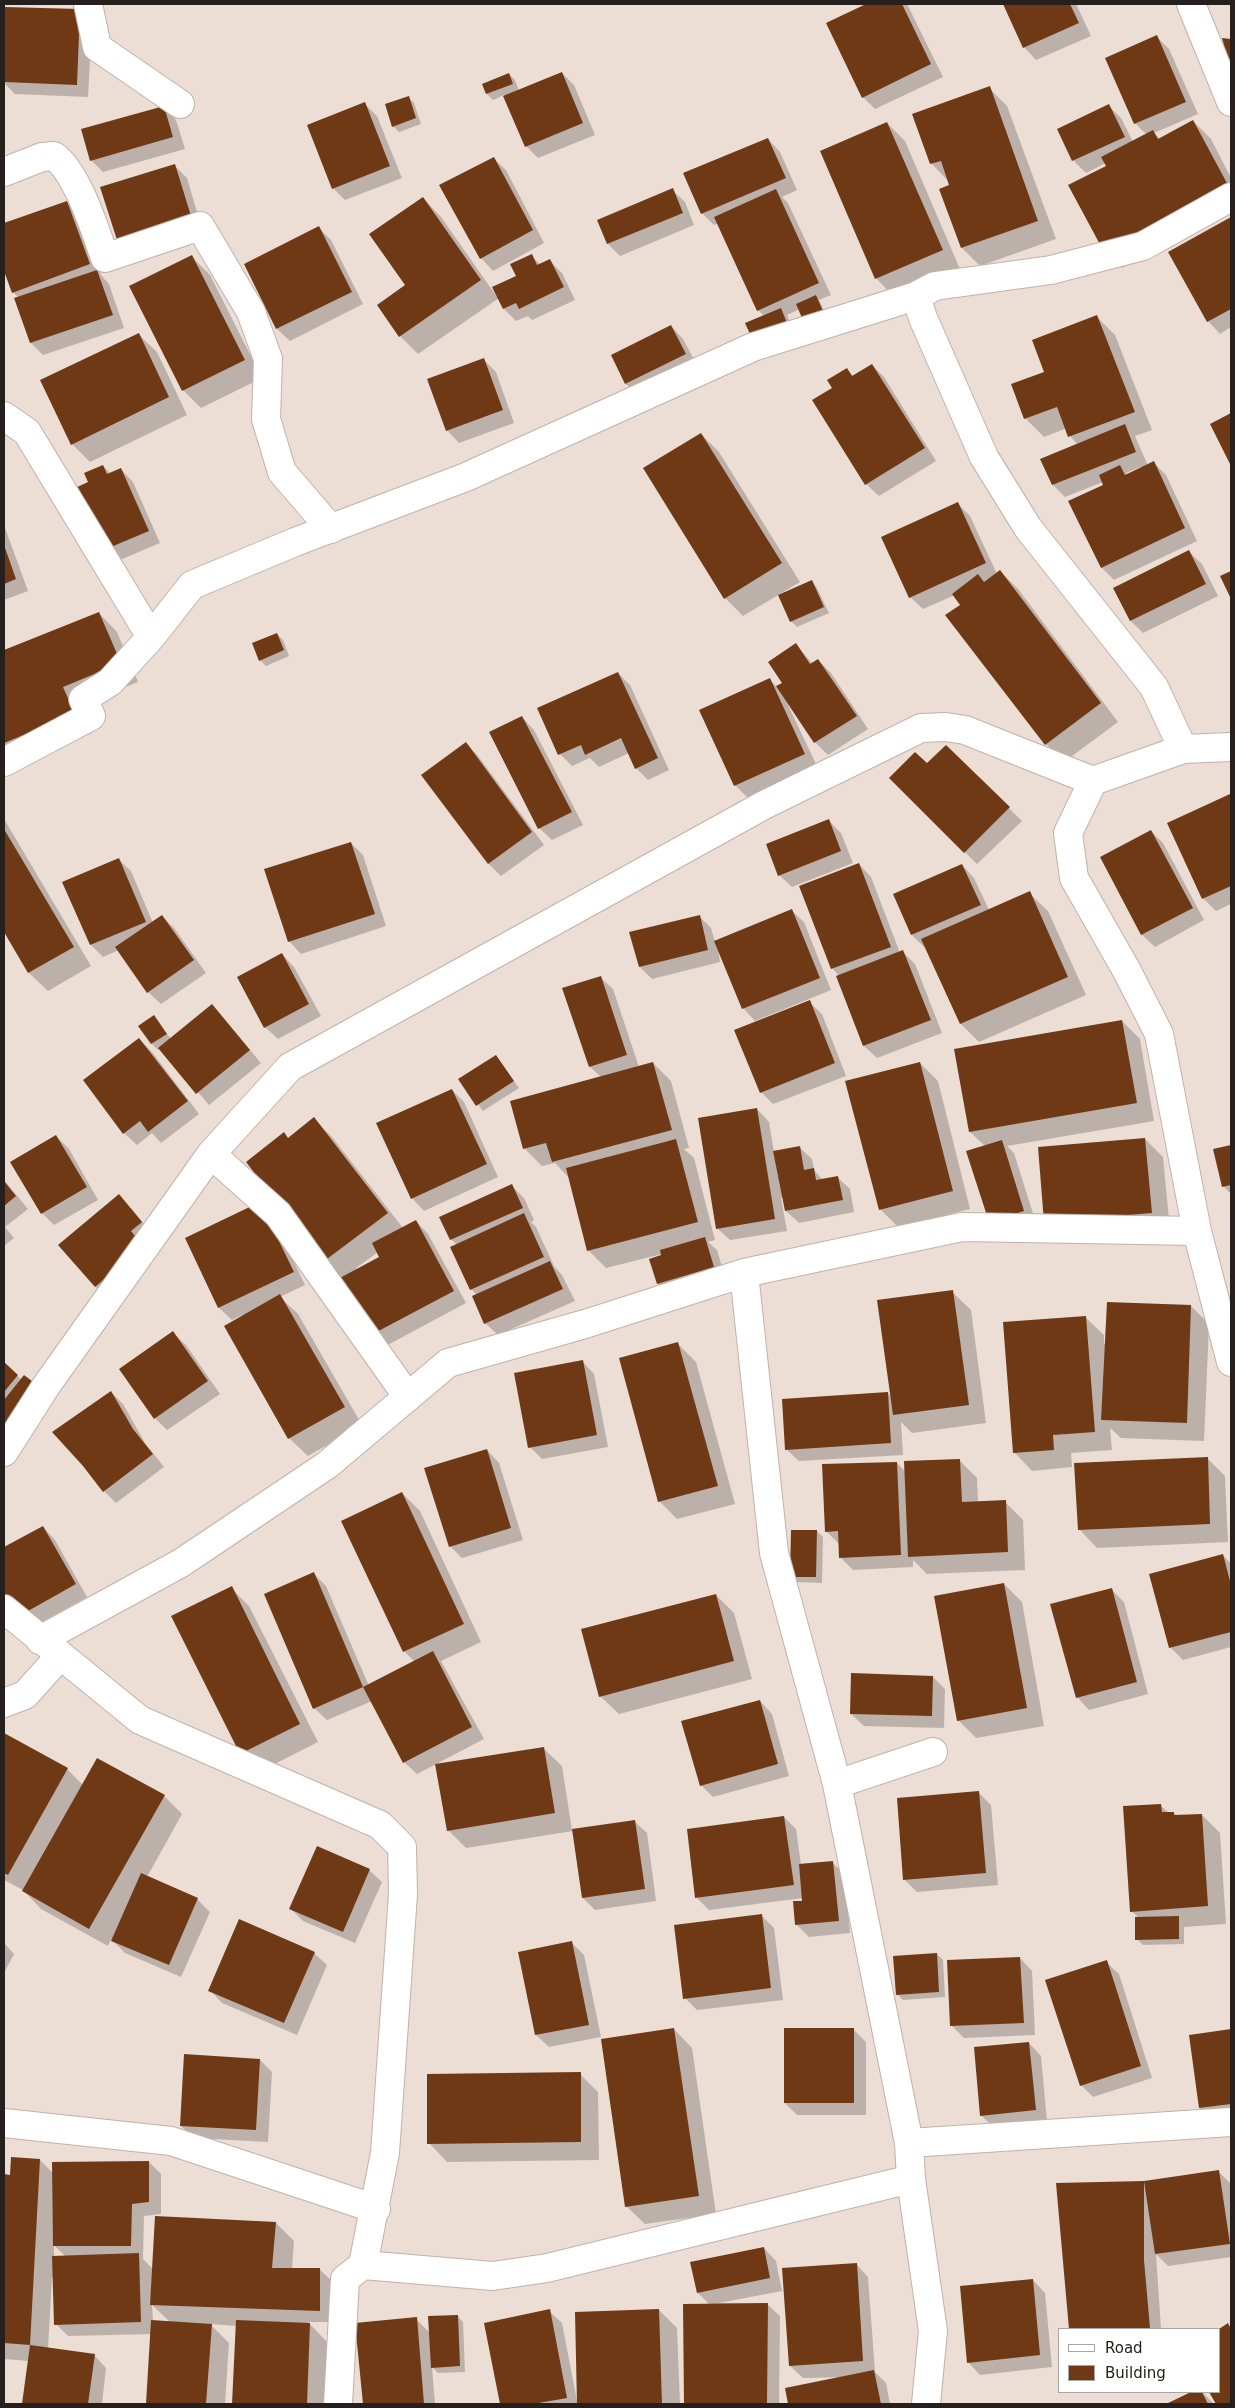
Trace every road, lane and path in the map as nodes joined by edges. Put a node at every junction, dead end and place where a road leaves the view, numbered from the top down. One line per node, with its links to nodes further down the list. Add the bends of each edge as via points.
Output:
1 (88, 4): 4 (street, via 97,47)
2 (1192, 4): 3 (street)
3 (1231, 102)
4 (180, 104)
5 (4, 172): 9 (street, via 42,157 54,156 65,164 105,258 200,226 251,312 268,359 266,419 282,472)
6 (1231, 197): 7 (street, via 1143,246 1051,270 936,286)
7 (916, 296): 9 (street, via 753,347 466,477); 12 (street, via 984,457 1028,528 1154,687)
8 (4, 416): 10 (street, via 27,432)
9 (330, 529): 10 (street, via 192,585)
10 (151, 637): 13 (street, via 110,682 83,699 91,716)
11 (1231, 747): 12 (street)
12 (1183, 748): 14 (street)
13 (4, 762)
14 (1092, 781): 15 (street, via 965,730 921,728 764,806 290,1067); 16 (street, via 1068,833 1074,878 1159,1034)
15 (211, 1154): 19 (street, via 278,1214); 20 (street, via 52,1378)
16 (1198, 1231): 17 (street, via 962,1227); 18 (street)
17 (744, 1273): 19 (street, via 584,1324 448,1362); 25 (street, via 774,1553)
18 (1231, 1362)
19 (408, 1397): 22 (street, via 327,1465)
20 (4, 1452)
21 (4, 1609): 22 (street)
22 (50, 1648): 23 (street, via 25,1695); 30 (street, via 140,1720 380,1825 402,1847 403,1894 385,2153)
23 (4, 1703)
24 (933, 1752): 25 (street)
25 (837, 1784): 28 (street)
26 (1231, 2122): 28 (street)
27 (4, 2123): 30 (street, via 171,2140)
28 (909, 2143): 29 (street)
29 (911, 2179): 31 (street, via 547,2268 493,2276); 33 (street, via 933,2331)
30 (376, 2209): 31 (street)
31 (363, 2265): 32 (street, via 345,2279)
32 (338, 2404)
33 (926, 2404)

